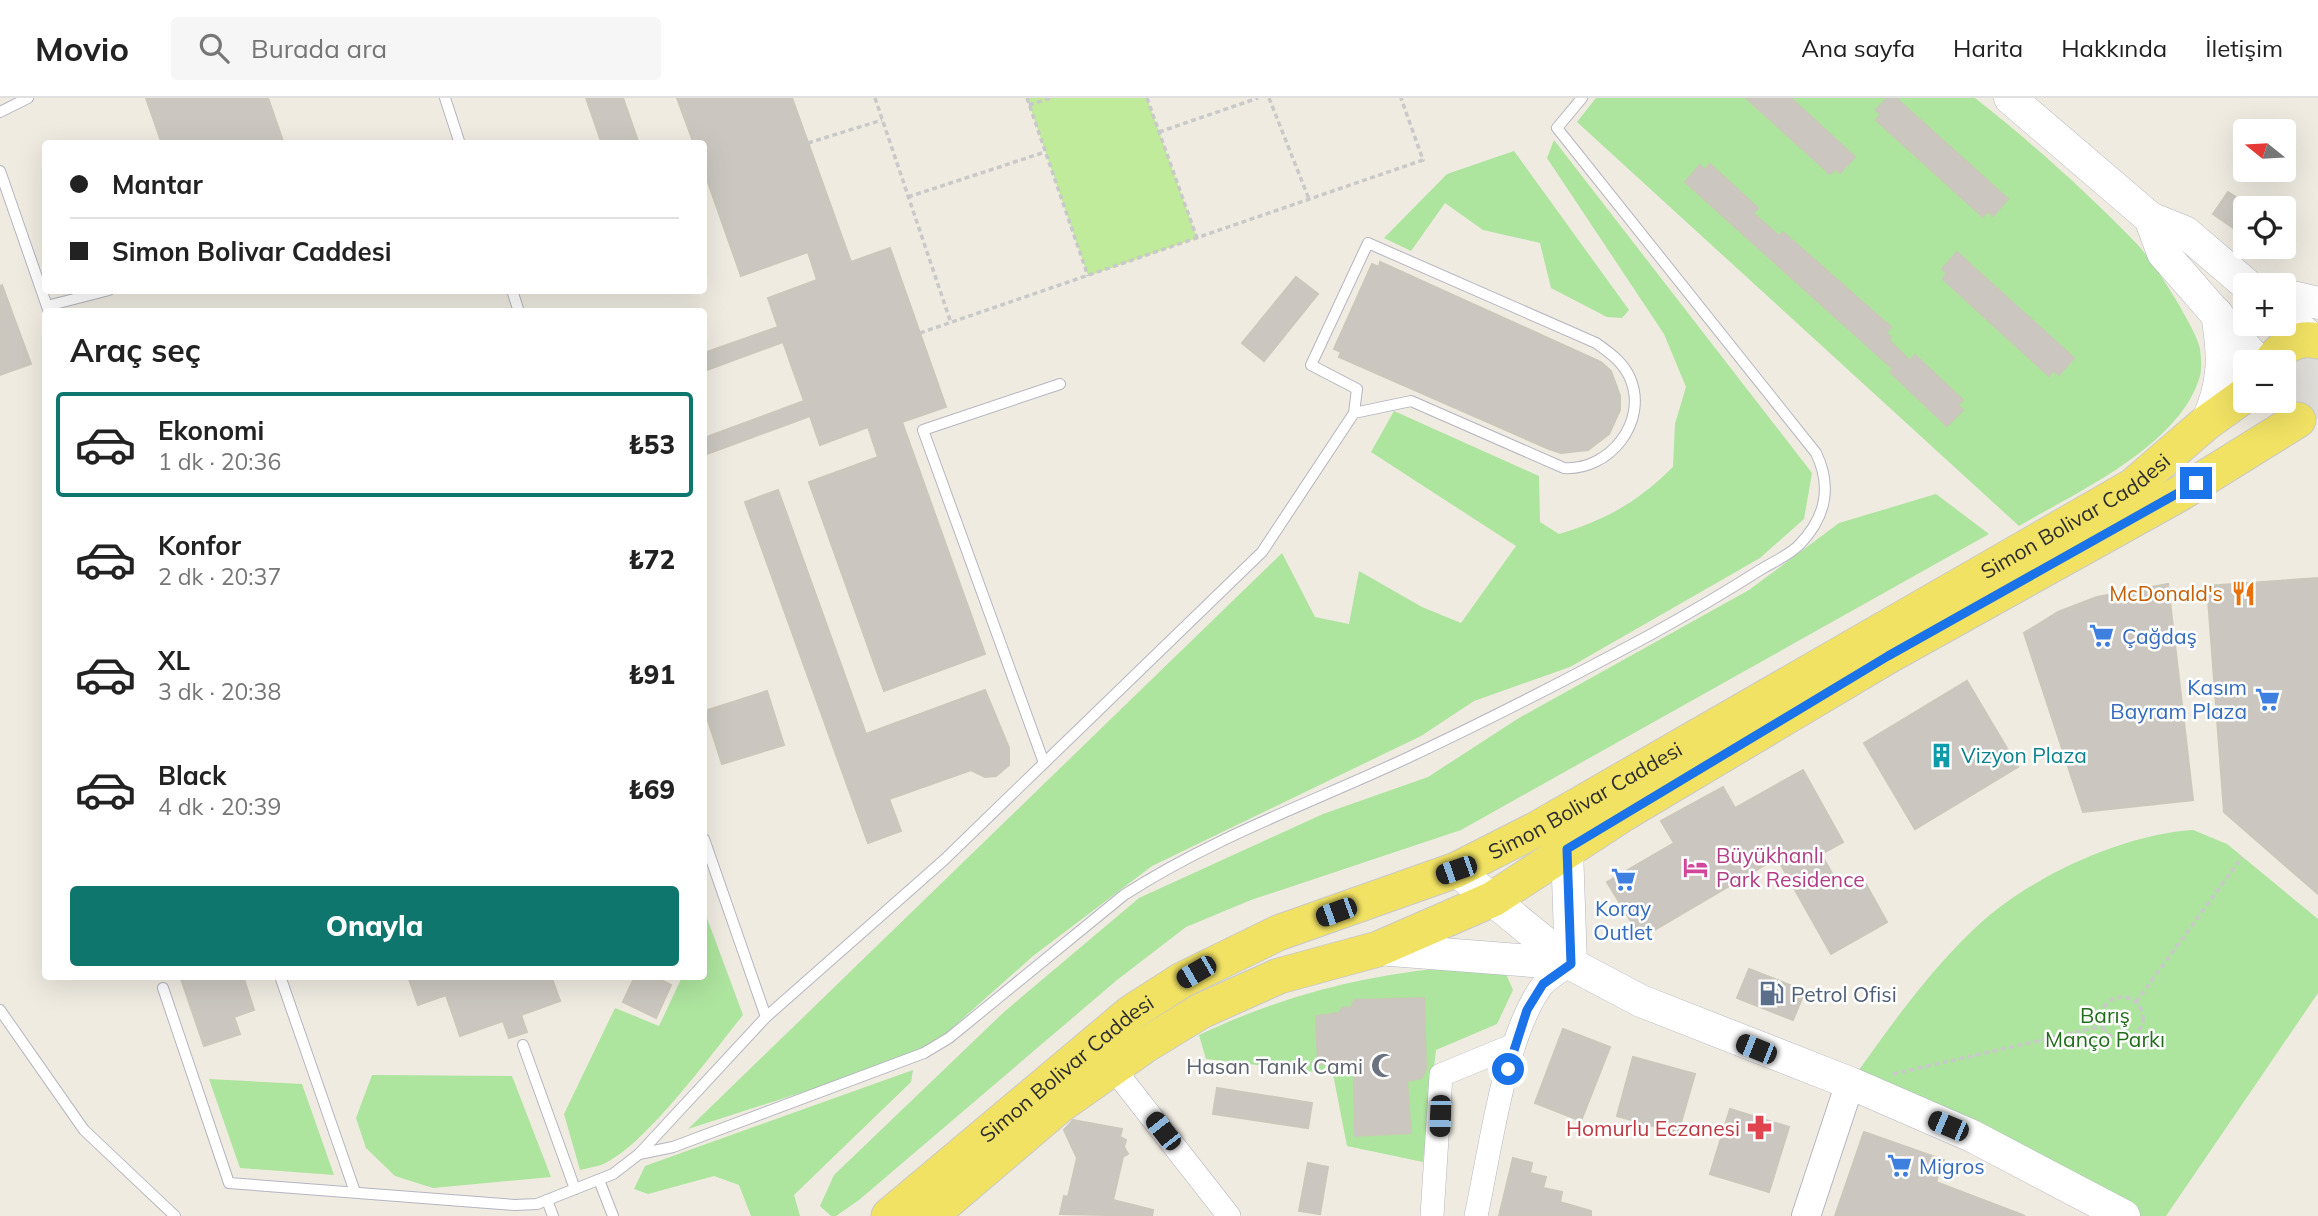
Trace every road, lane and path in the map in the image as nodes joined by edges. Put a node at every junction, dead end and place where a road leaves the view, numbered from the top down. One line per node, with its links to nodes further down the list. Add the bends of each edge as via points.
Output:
1 (29, 98): 13 (lane)
2 (444, 98): 16 (lane)
3 (875, 98): 14 (path)
4 (1027, 98): 12 (path)
5 (1051, 98): 12 (path)
6 (1147, 98): 15 (path)
7 (1258, 98): 15 (path)
8 (1269, 98): 21 (path)
9 (1401, 98): 21 (path, via 1423,160)
10 (1582, 98): 62 (lane, via 1557,128 1816,453 1826,474 1824,500 1815,525 1798,546 1706,605 1562,682 1404,760 1223,838 1150,878 924,1053 673,1147)
11 (2010, 98): 22 (main road)
12 (1029, 105): 18 (path)
13 (0, 112)
14 (882, 120): 17 (path); 20 (path)
15 (1159, 132): 23 (path)
16 (459, 140)
17 (808, 143)
18 (1045, 152): 20 (path); 25 (path)
19 (0, 172): 26 (lane)
20 (908, 197): 32 (path)
21 (1309, 199): 23 (path)
22 (2150, 218): 24 (main road, via 2185,232); 31 (main road, via 2163,253)
23 (1197, 238): 25 (path)
24 (2234, 273)
25 (1088, 276): 32 (path)
26 (42, 292)
27 (96, 294): 30 (lane)
28 (2296, 298): 29 (main road)
29 (2318, 303)
30 (51, 308)
31 (2217, 313): 36 (main road); 42 (main road, via 2224,354 2222,383)
32 (951, 323): 34 (path)
33 (2296, 324): 35 (main road)
34 (920, 333)
35 (2316, 340): 37 (main road, via 2289,344)
36 (2248, 350)
37 (2283, 350)
38 (1060, 384): 43 (lane, via 923,430)
39 (2233, 403): 42 (main road, Simon Bolivar Caddesi)
40 (1354, 413): 40 (lane, via 1357,388 1311,365 1368,243 1596,344 1621,363 1634,396 1630,427 1621,442 1592,464 1575,468 1564,468 1410,401); 43 (lane, via 1262,552)
41 (2304, 417): 45 (main road, Simon Bolivar Caddesi, via 2179,494 1888,656)
42 (2206, 422): 47 (main road, Simon Bolivar Caddesi, via 2133,486 1537,829)
43 (1044, 763): 55 (lane, via 944,860)
44 (707, 848): 55 (lane)
45 (1567, 849): 48 (main road, Simon Bolivar Caddesi); 50 (main road)
46 (2242, 857): 53 (path)
47 (1456, 870): 48 (main road); 72 (main road, Simon Bolivar Caddesi, via 1278,933 1182,980 1112,1028)
48 (1493, 899): 49 (main road, Simon Bolivar Caddesi); 50 (main road)
49 (1378, 949): 50 (main road); 59 (main road, Simon Bolivar Caddesi, via 1253,985 1201,1011)
50 (1571, 964): 58 (street, via 1543,984); 61 (main road, via 1641,1001)
51 (281, 980): 65 (lane)
52 (163, 988): 65 (lane, via 229,1183)
53 (2136, 1002): 56 (path, via 2123,997 2110,1001 2102,1013); 56 (path, via 2144,1020 2138,1033 2118,1039)
54 (0, 1010): 69 (lane, via 83,1130)
55 (766, 1017): 62 (lane)
56 (2103, 1026): 60 (path)
57 (523, 1045): 64 (lane)
58 (1514, 1045): 74 (street, via 1441,1074); 75 (street)
59 (1113, 1068): 67 (main road, Simon Bolivar Caddesi, via 1059,1106); 73 (street)
60 (1890, 1074)
61 (1850, 1083): 76 (street); 77 (main road, via 1972,1136)
62 (639, 1154): 63 (lane)
63 (599, 1180): 64 (lane); 71 (lane)
64 (575, 1189): 66 (lane)
65 (355, 1192): 68 (lane)
66 (548, 1200): 68 (lane); 70 (lane)
67 (947, 1210)
68 (513, 1211)
69 (175, 1216)
70 (553, 1216)
71 (613, 1216)
72 (889, 1216)
73 (1228, 1216)
74 (1432, 1216)
75 (1476, 1216)
76 (1806, 1216)
77 (2124, 1216)

